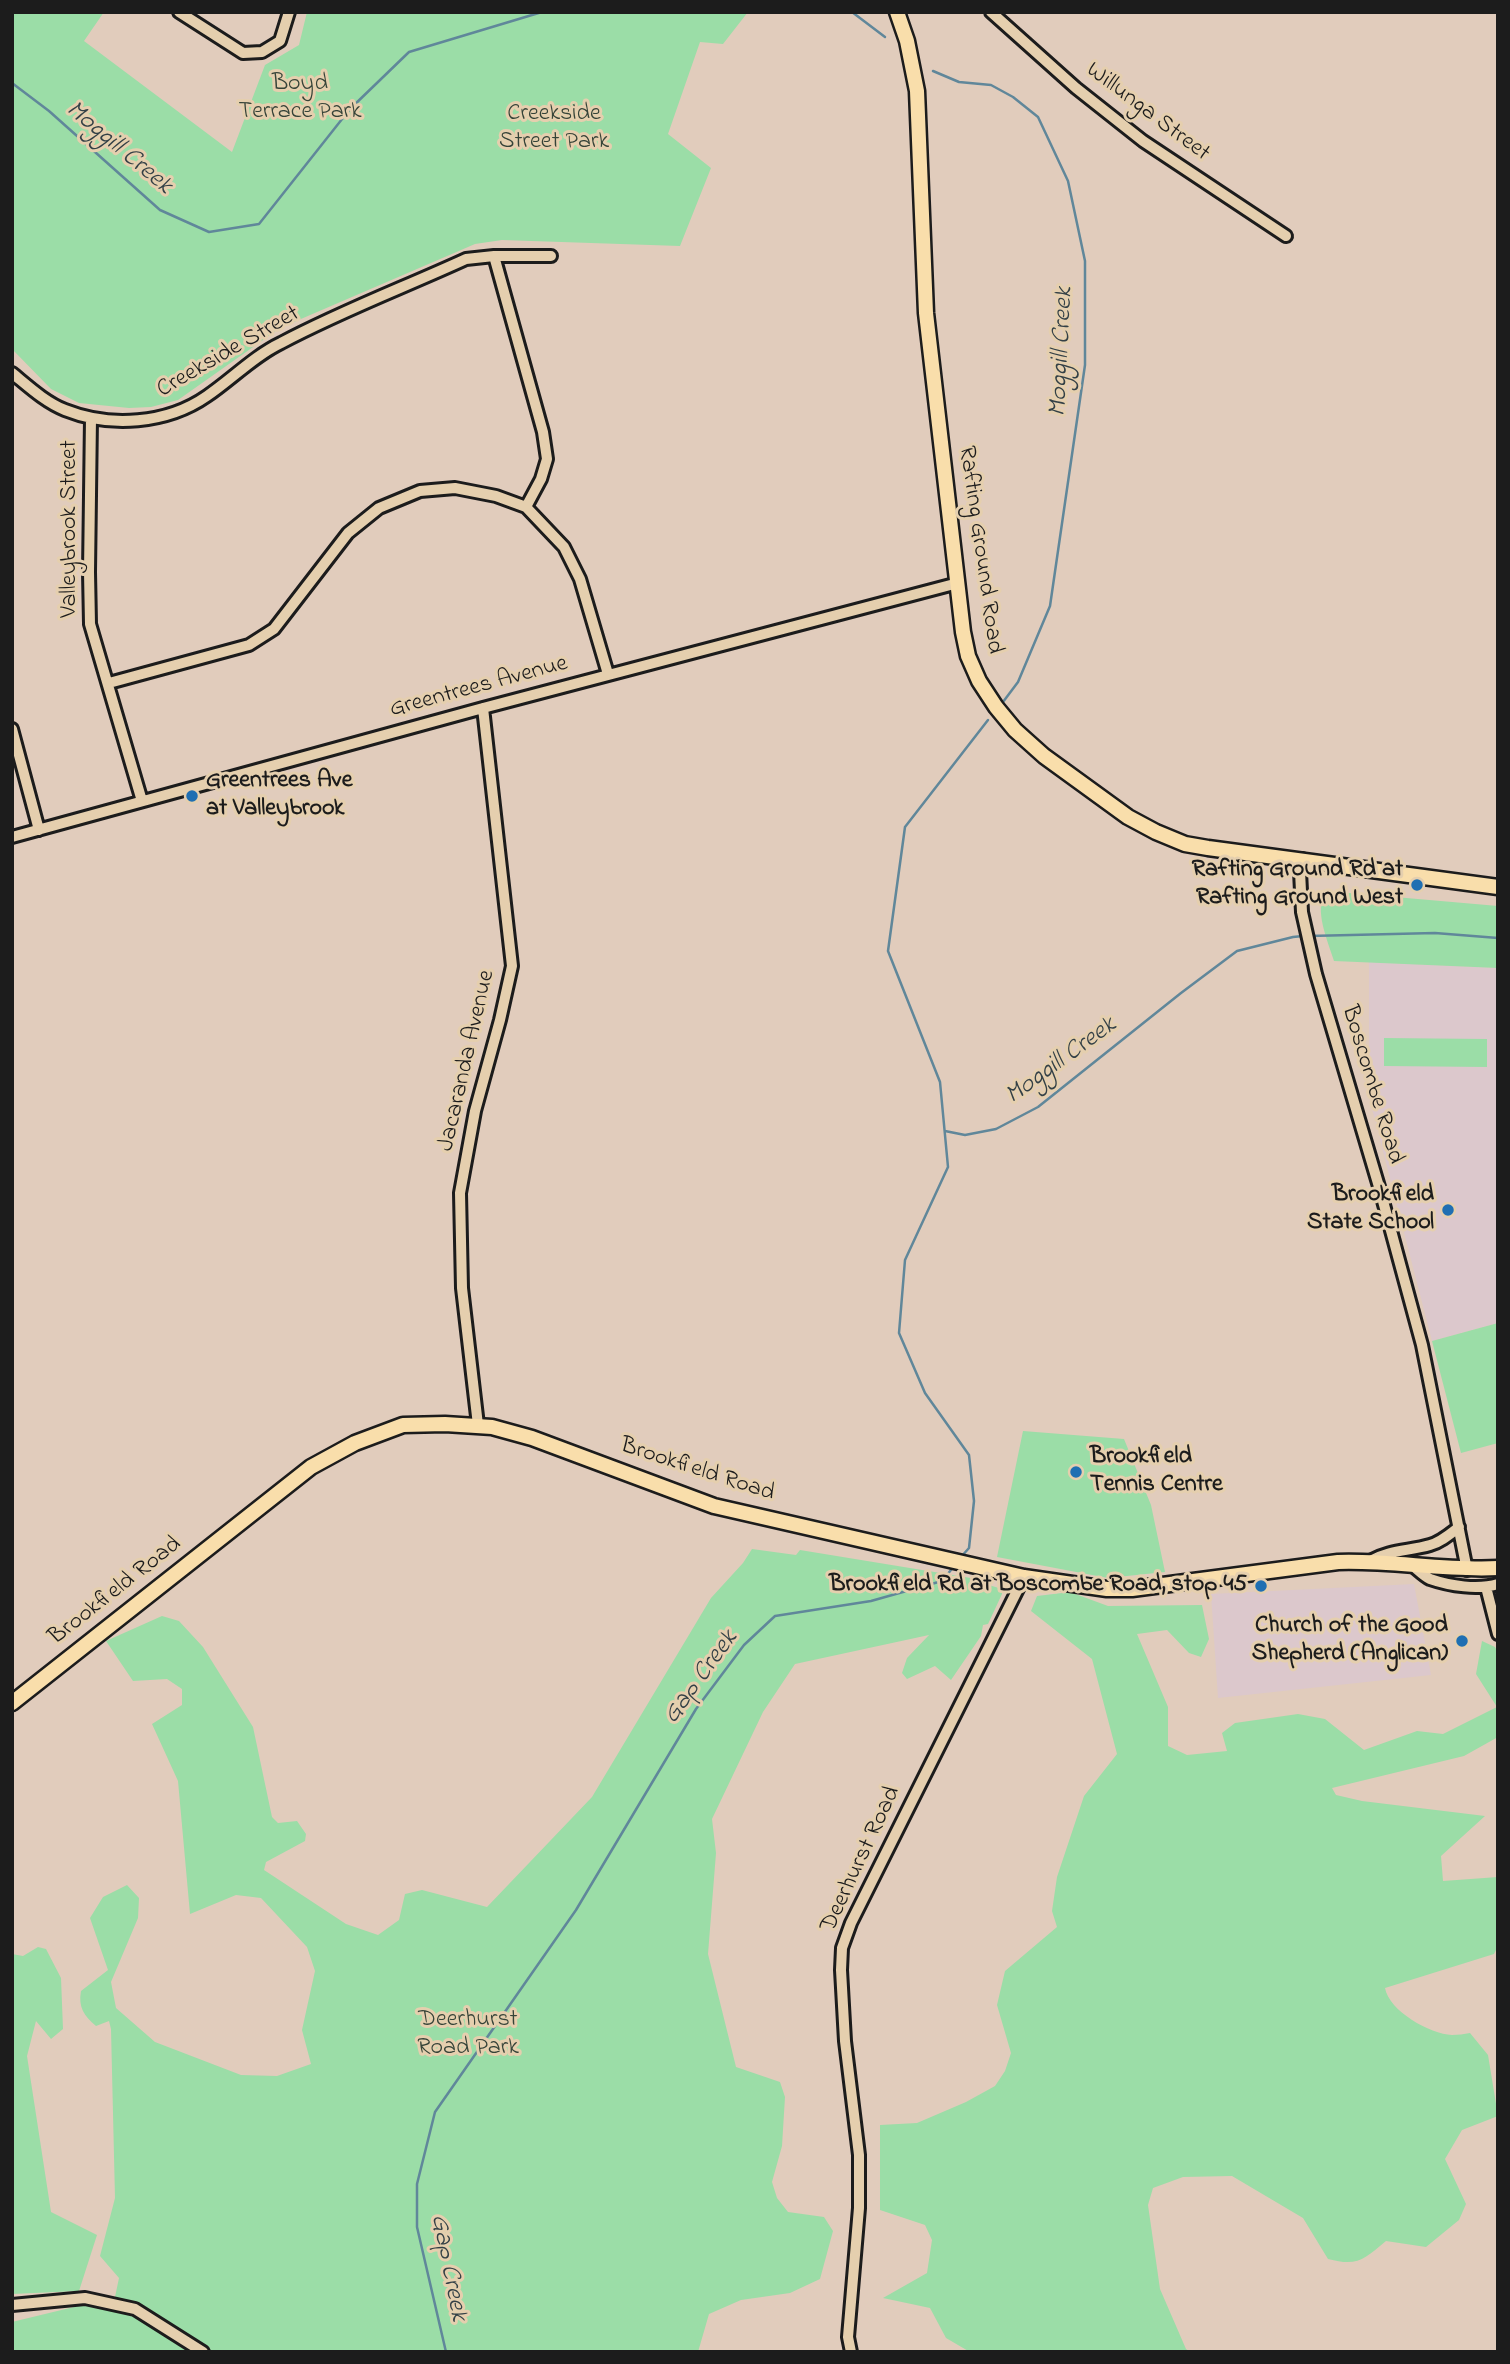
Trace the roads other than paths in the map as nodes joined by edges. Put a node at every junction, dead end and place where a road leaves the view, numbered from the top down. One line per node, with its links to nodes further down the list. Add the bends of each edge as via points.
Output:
1 (179, 12): 2 (street, via 243,53 262,52 280,41)
2 (289, 12)
3 (897, 12): 11 (main road, Rafting Ground Road, via 915,73 926,313)
4 (991, 12): 5 (street, Willunga Street, via 1143,141)
5 (1286, 236)
6 (494, 256): 7 (street, Creekside Street); 9 (street, Creekside Street, via 466,259 279,343 206,397 167,416); 10 (street, via 547,459)
7 (551, 256)
8 (12, 373): 9 (street, Creekside Street, via 63,409)
9 (91, 418): 13 (street, Valleybrook Street, via 90,624)
10 (526, 508): 12 (street, via 564,547 580,579); 13 (street, via 455,488 420,491 379,508 348,533 274,629 249,645)
11 (958, 583): 12 (street, Greentrees Avenue); 19 (main road, Rafting Ground Road, via 965,643 979,681 1015,730 1044,756 1128,817 1185,844)
12 (608, 674): 14 (street, Greentrees Avenue)
13 (109, 683): 16 (street, Valleybrook Street)
14 (483, 708): 16 (street, Greentrees Avenue); 21 (street, Jacaranda Avenue, via 512,966 475,1111 460,1193 462,1288)
15 (12, 729): 17 (street)
16 (142, 801): 17 (street, Greentrees Avenue)
17 (39, 830): 18 (street, Greentrees Avenue)
18 (12, 837)
19 (1302, 859): 20 (main road, Rafting Ground Road); 22 (street, Boscombe Road, via 1306,932 1422,1345)
20 (1498, 887)
21 (478, 1425): 27 (main road, Brookfield Road, via 532,1438 714,1506); 30 (main road, Brookfield Road, via 403,1425 355,1443 311,1467)
22 (1459, 1527): 23 (street, via 1431,1545 1382,1553); 26 (street, Boscombe Road)
23 (1370, 1561): 24 (main road, Brookfield Road); 27 (main road, Brookfield Road, via 1132,1589 1107,1590)
24 (1409, 1563): 26 (main road, Brookfield Road); 28 (street, via 1428,1578)
25 (1498, 1568): 26 (main road, Brookfield Road)
26 (1467, 1570)
27 (1024, 1577): 33 (street, Deerhurst Road, via 842,1948 845,2041 859,2155 848,2337)
28 (1492, 1586): 29 (street)
29 (1498, 1634)
30 (12, 1703)
31 (12, 2305): 32 (street, via 85,2298 135,2309)
32 (203, 2352)
33 (851, 2352)

